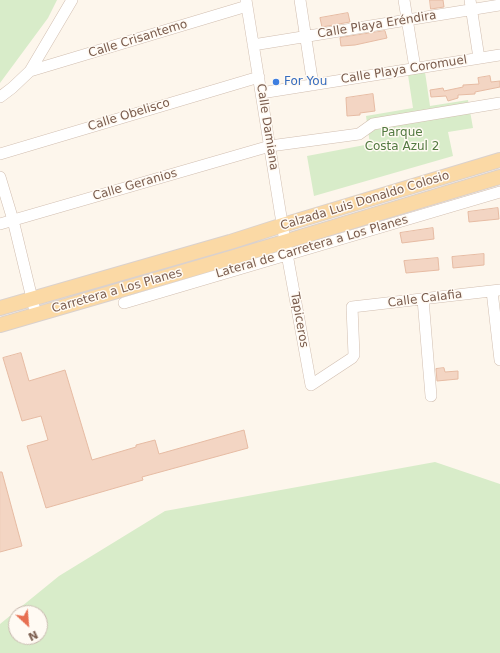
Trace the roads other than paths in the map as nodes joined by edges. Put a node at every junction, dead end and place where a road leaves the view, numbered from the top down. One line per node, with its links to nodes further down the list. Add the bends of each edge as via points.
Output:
1 (72, 0): 13 (street)
2 (300, 0): 8 (street)
3 (404, 0): 7 (street)
4 (247, 3): 9 (street, Calle Damiana); 13 (street, Calle Crisantemo)
5 (471, 5): 6 (street, Calle Playa Eréndira); 7 (street, Calle Playa Eréndira); 11 (street)
6 (500, 5)
7 (408, 20): 8 (street, Calle Playa Eréndira); 12 (street)
8 (306, 36): 9 (street, Calle Playa Eréndira); 15 (street)
9 (253, 45): 14 (street, Calle Damiana)
10 (500, 55): 11 (street, Calle Playa Coromuel)
11 (479, 58): 12 (street, Calle Playa Coromuel)
12 (415, 68): 15 (street, Calle Playa Coromuel)
13 (30, 71): 17 (street)
14 (259, 77): 16 (street, Calle Damiana); 20 (street, Calle Obelisco)
15 (313, 85): 16 (street, Calle Playa Coromuel)
16 (262, 94): 19 (street, Calle Damiana)
17 (0, 97)
18 (500, 103): 19 (street, Calle Geranios, via 373,124 360,134)
19 (270, 146): 25 (street, Calle Geranios); 27 (street, Calle Damiana)
20 (0, 154)
21 (500, 160): 27 (main road, Calzada Luis Donaldo Colosio)
22 (0, 177): 25 (street)
23 (500, 177): 29 (main road, Calzada Luis Donaldo Colosio)
24 (500, 192): 29 (street, Lateral de Carretera a Los Planes)
25 (13, 220): 26 (street, Calle Geranios); 32 (street)
26 (0, 224)
27 (283, 225): 28 (main road, Calzada Luis Donaldo Colosio); 29 (street, Calle Damiana)
28 (230, 242): 32 (main road, Carretera a Los Planes)
29 (287, 248): 30 (main road, Calzada Luis Donaldo Colosio); 34 (street, Lateral de Carretera a Los Planes); 36 (street, Tapiceros, via 311,385 354,355)
30 (234, 257): 37 (main road, Carretera a Los Planes)
31 (496, 290): 33 (street, Calle Calafia); 39 (street)
32 (32, 299): 35 (main road, Carretera a Los Planes); 37 (street)
33 (423, 299): 36 (street, Calle Calafia); 40 (street)
34 (124, 303)
35 (0, 308)
36 (352, 309)
37 (36, 315): 38 (main road, Carretera a Los Planes)
38 (0, 325)
39 (500, 360)
40 (431, 396)

